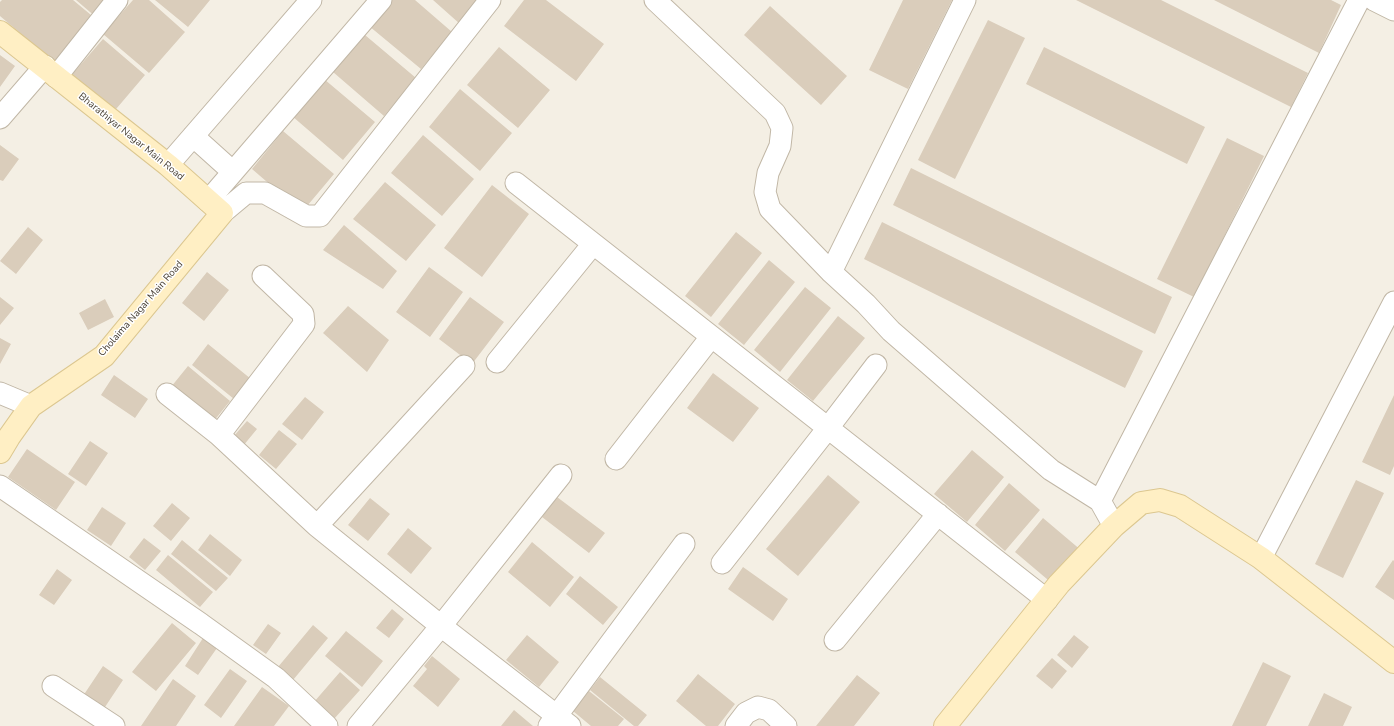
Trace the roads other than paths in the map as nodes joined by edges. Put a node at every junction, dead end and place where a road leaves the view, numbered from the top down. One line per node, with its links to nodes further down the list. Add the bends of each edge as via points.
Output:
1 (118, 0): 11 (street)
2 (311, 0): 13 (street)
3 (381, 0): 15 (street)
4 (490, 0): 17 (street, via 320,216 306,216 265,193 246,193)
5 (655, 0): 19 (street, via 775,113 782,128 780,146 768,173 765,192 770,209)
6 (965, 0): 19 (street)
7 (1359, 0): 35 (street)
8 (1374, 0): 9 (street)
9 (1394, 10)
10 (0, 32): 11 (street, Bharathiyar Nagar Main Road)
11 (51, 72): 12 (street); 14 (street, Bharathiyar Nagar Main Road)
12 (0, 118)
13 (193, 136): 14 (street); 15 (street)
14 (168, 165): 17 (street, Bharathiyar Nagar Main Road)
15 (233, 172): 17 (street)
16 (516, 183): 18 (street)
17 (215, 207): 28 (street, Cholaima Nagar Main Road, via 191,251 104,356)
18 (593, 244): 22 (street); 23 (street)
19 (831, 272): 35 (street, via 891,331 1051,470)
20 (262, 276): 30 (street, via 303,314 304,324)
21 (1394, 302): 40 (street)
22 (711, 337): 29 (street); 32 (street)
23 (497, 362)
24 (876, 365): 29 (street)
25 (464, 366): 37 (street)
26 (0, 393): 28 (street)
27 (167, 394): 30 (street)
28 (31, 406): 31 (street)
29 (828, 428): 36 (street); 41 (street)
30 (219, 435): 37 (street)
31 (0, 452)
32 (616, 459)
33 (561, 475): 43 (street)
34 (0, 486): 49 (street, via 276,678)
35 (1100, 501): 38 (street)
36 (938, 514): 42 (street); 44 (street)
37 (317, 526): 43 (street)
38 (1114, 526): 40 (street, via 1141,503 1160,500 1180,506); 42 (street)
39 (684, 544): 47 (street)
40 (1261, 558): 45 (street)
41 (722, 563)
42 (1047, 600): 53 (street)
43 (441, 626): 47 (street); 50 (street)
44 (835, 640)
45 (1394, 662)
46 (53, 686): 48 (street)
47 (558, 723)
48 (114, 726)
49 (327, 726)
50 (358, 726)
51 (736, 726): 52 (street, via 746,713 758,707 769,710)
52 (786, 726)
53 (945, 726)

